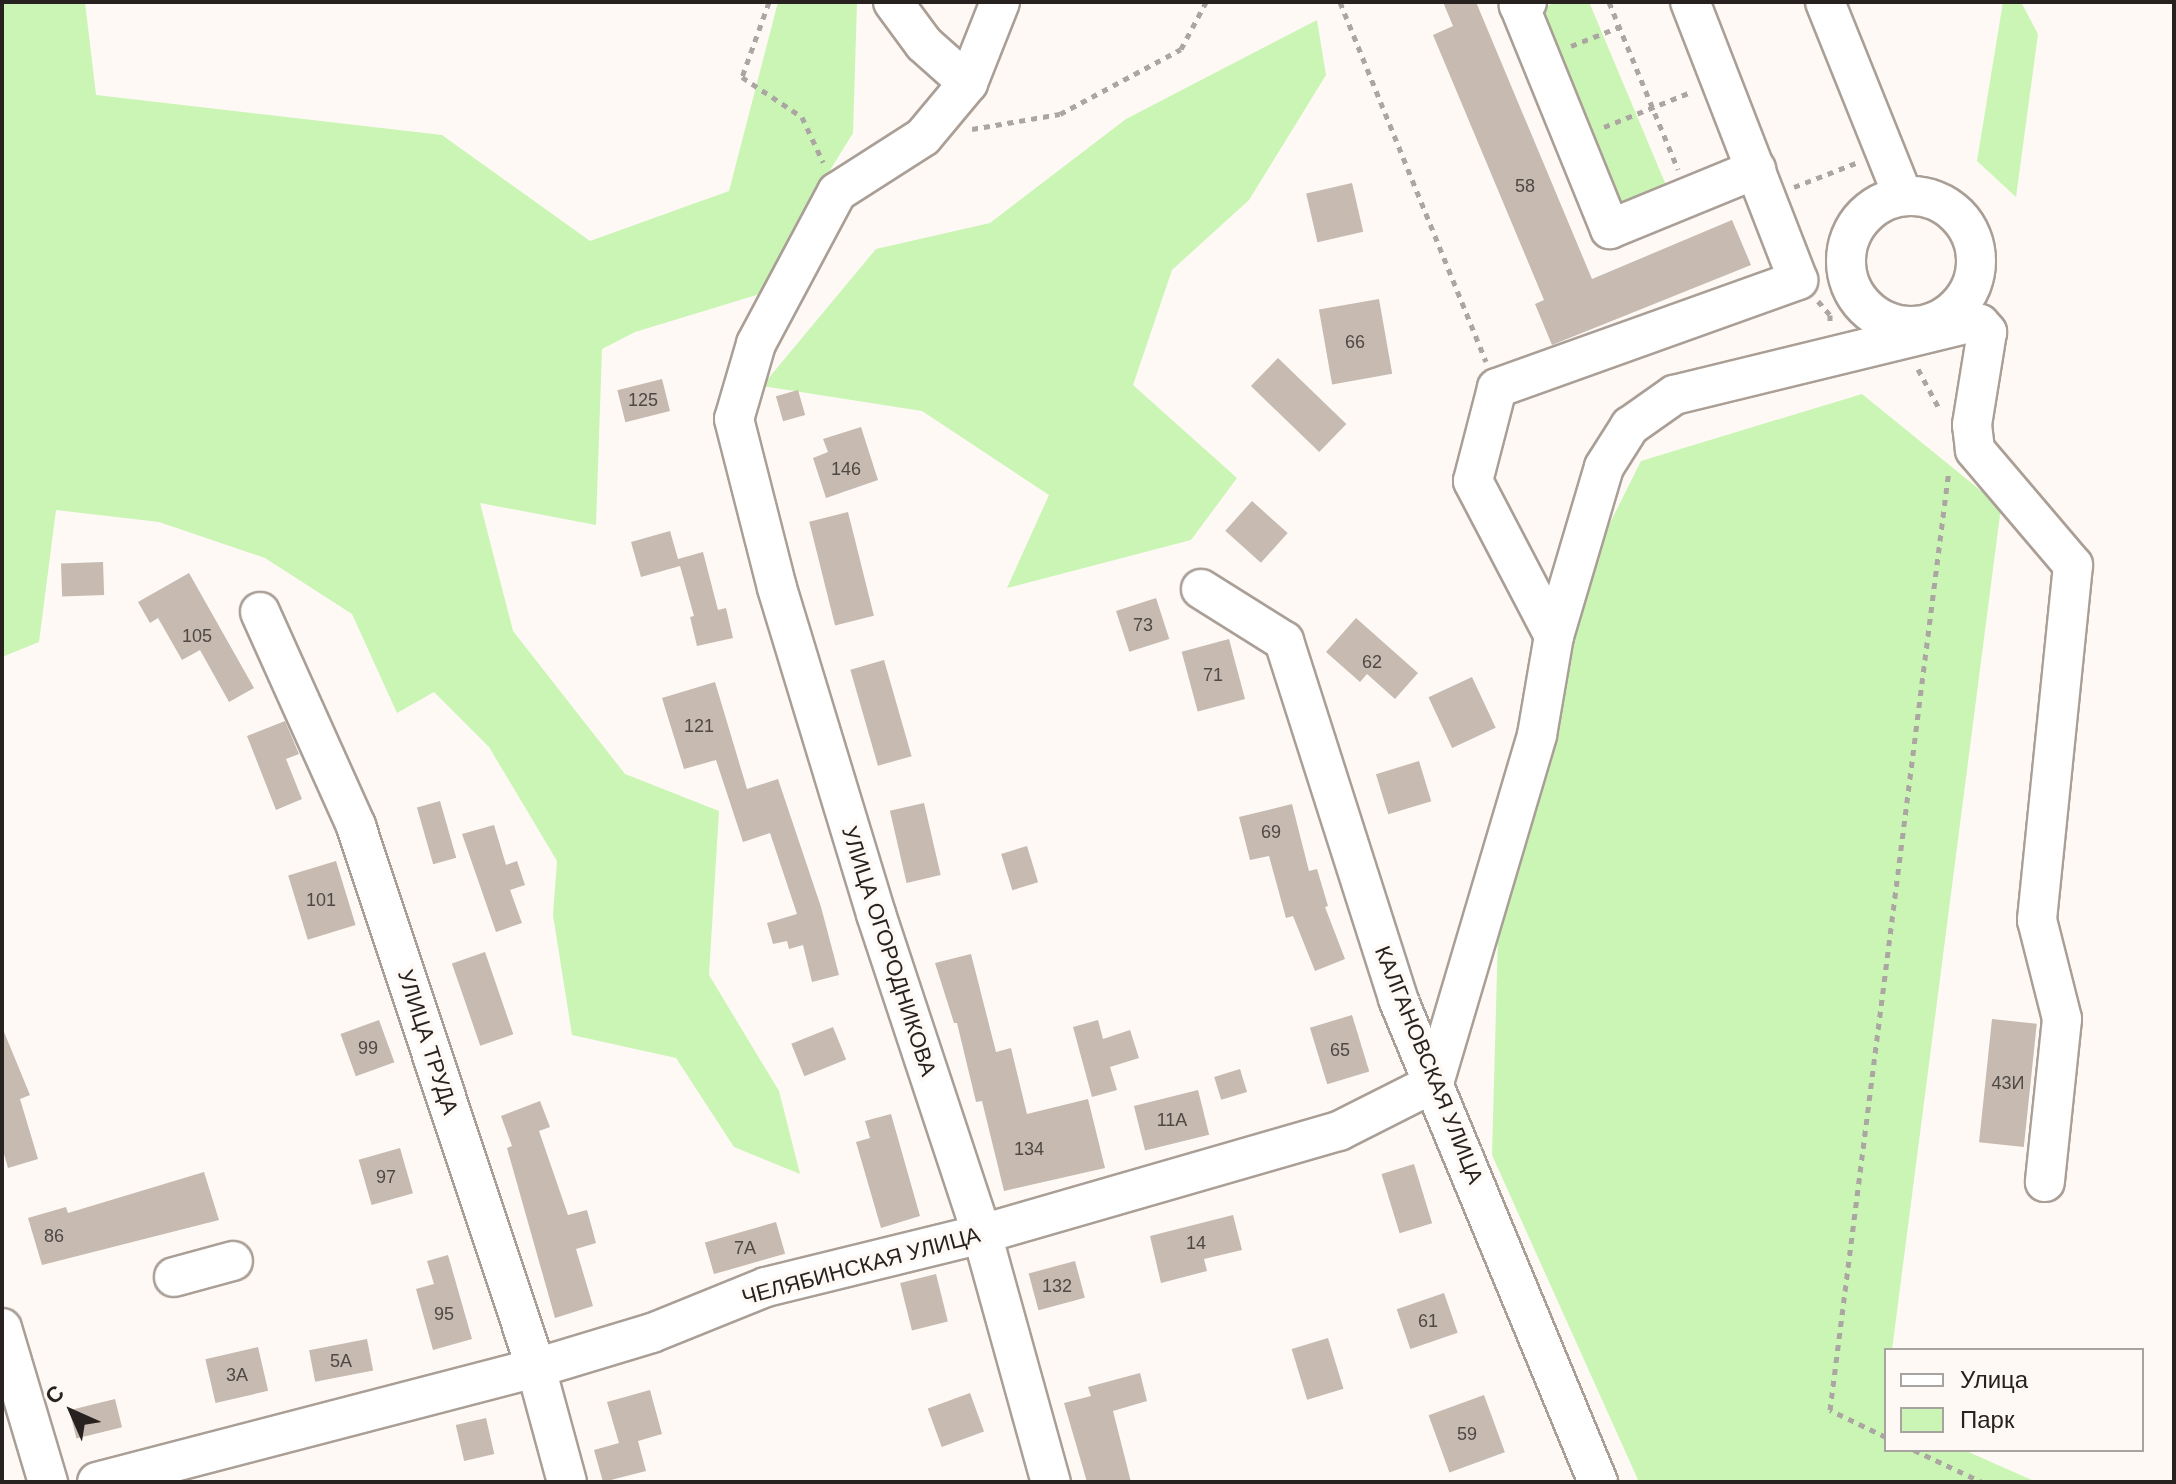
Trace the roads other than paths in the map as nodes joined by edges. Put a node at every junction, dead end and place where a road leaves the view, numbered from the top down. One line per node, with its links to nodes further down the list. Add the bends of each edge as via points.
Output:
1 (893, 2): 6 (street, via 924,44)
2 (1000, 2): 6 (street)
3 (1527, 2): 7 (street, via 1519,5 1610,229 1689,196)
4 (1690, 2): 7 (street)
5 (1825, 2): 8 (street)
6 (968, 83): 14 (street, УЛИЦА ОГОРОДНИКОВА, via 923,137 837,192 756,344 734,419 777,588 876,914)
7 (1762, 183): 11 (street, via 1798,280 1497,388 1473,481)
8 (1903, 196)
9 (1201, 589): 12 (street, КАЛГАНОВСКАЯ УЛИЦА, via 1284,641 1398,999)
10 (260, 612): 18 (street, УЛИЦА ТРУДА, via 356,826)
11 (1554, 636): 12 (street, via 1537,735); 13 (street, via 1604,467 1630,426 1674,395 1980,324 1987,332 1972,425 1975,450 2073,565 2037,920 2062,1019)
12 (1434, 1083): 14 (street, ЧЕЛЯБИНСКАЯ УЛИЦА, via 1339,1131); 23 (street, КАЛГАНОВСКАЯ УЛИЦА)
13 (2045, 1182)
14 (982, 1234): 18 (street, ЧЕЛЯБИНСКАЯ УЛИЦА, via 766,1287 652,1333); 22 (street, УЛИЦА ОГОРОДНИКОВА)
15 (233, 1261): 16 (street)
16 (174, 1277)
17 (2, 1328): 19 (street)
18 (536, 1368): 20 (street, ЧЕЛЯБИНСКАЯ УЛИЦА); 21 (street, УЛИЦА ТРУДА)
19 (48, 1482)
20 (97, 1482)
21 (567, 1482)
22 (1051, 1482)
23 (1598, 1482)

